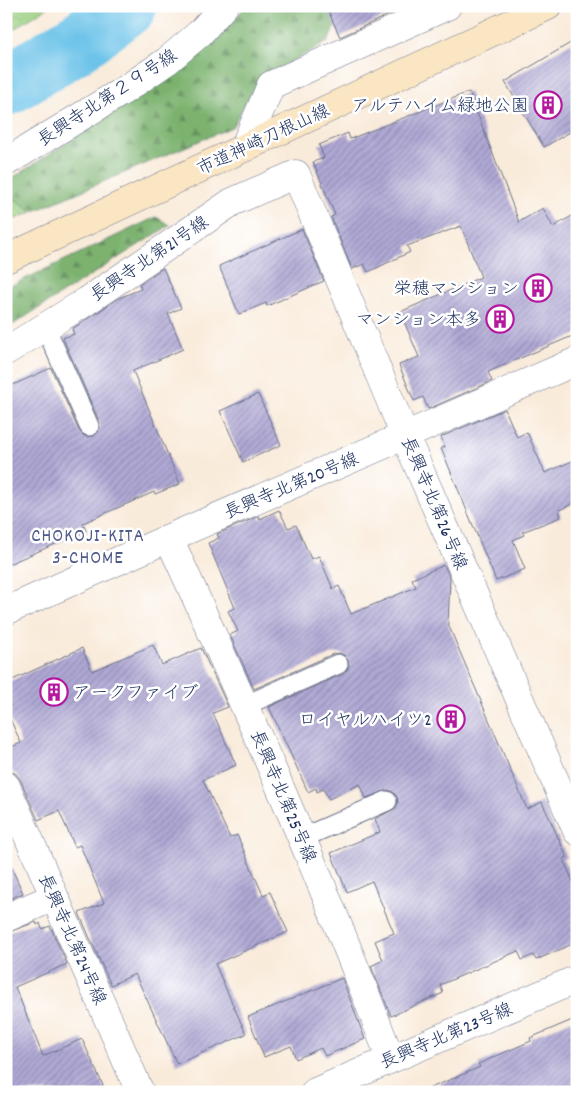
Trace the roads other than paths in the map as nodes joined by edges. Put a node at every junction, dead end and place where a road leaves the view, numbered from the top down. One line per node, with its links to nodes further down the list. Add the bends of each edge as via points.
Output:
1 (224, 6): 5 (street, 長興寺北第２９号線, via 200,32 160,65)
2 (447, 6): 4 (street, via 271,85)
3 (548, 6): 4 (street, 市道神崎刀根山線)
4 (244, 148): 7 (street, 市道神崎刀根山線)
5 (6, 162)
6 (296, 174): 8 (street, 長興寺北第21号線, via 232,202); 12 (street, 長興寺北第26号線)
7 (6, 259)
8 (46, 326): 9 (street, 長興寺北第21号線); 11 (lane)
9 (6, 350)
10 (577, 361): 12 (street, 長興寺北第20号線)
11 (88, 426)
12 (405, 436): 13 (street, 長興寺北第20号線); 19 (street, 長興寺北第26号線)
13 (170, 538): 14 (street, 長興寺北第20号線); 16 (street, 長興寺北第25号線)
14 (6, 611)
15 (338, 664): 16 (lane)
16 (244, 706): 20 (street, 長興寺北第25号線)
17 (6, 786): 21 (street, 長興寺北第24号線)
18 (387, 801): 20 (lane)
19 (577, 831)
20 (302, 838): 24 (street, 長興寺北第25号線)
21 (54, 897): 22 (street); 25 (street, 長興寺北第24号線)
22 (6, 918)
23 (577, 979): 24 (street, 長興寺北第23号線)
24 (390, 1058): 26 (street, 長興寺北第23号線)
25 (140, 1092)
26 (315, 1092)

